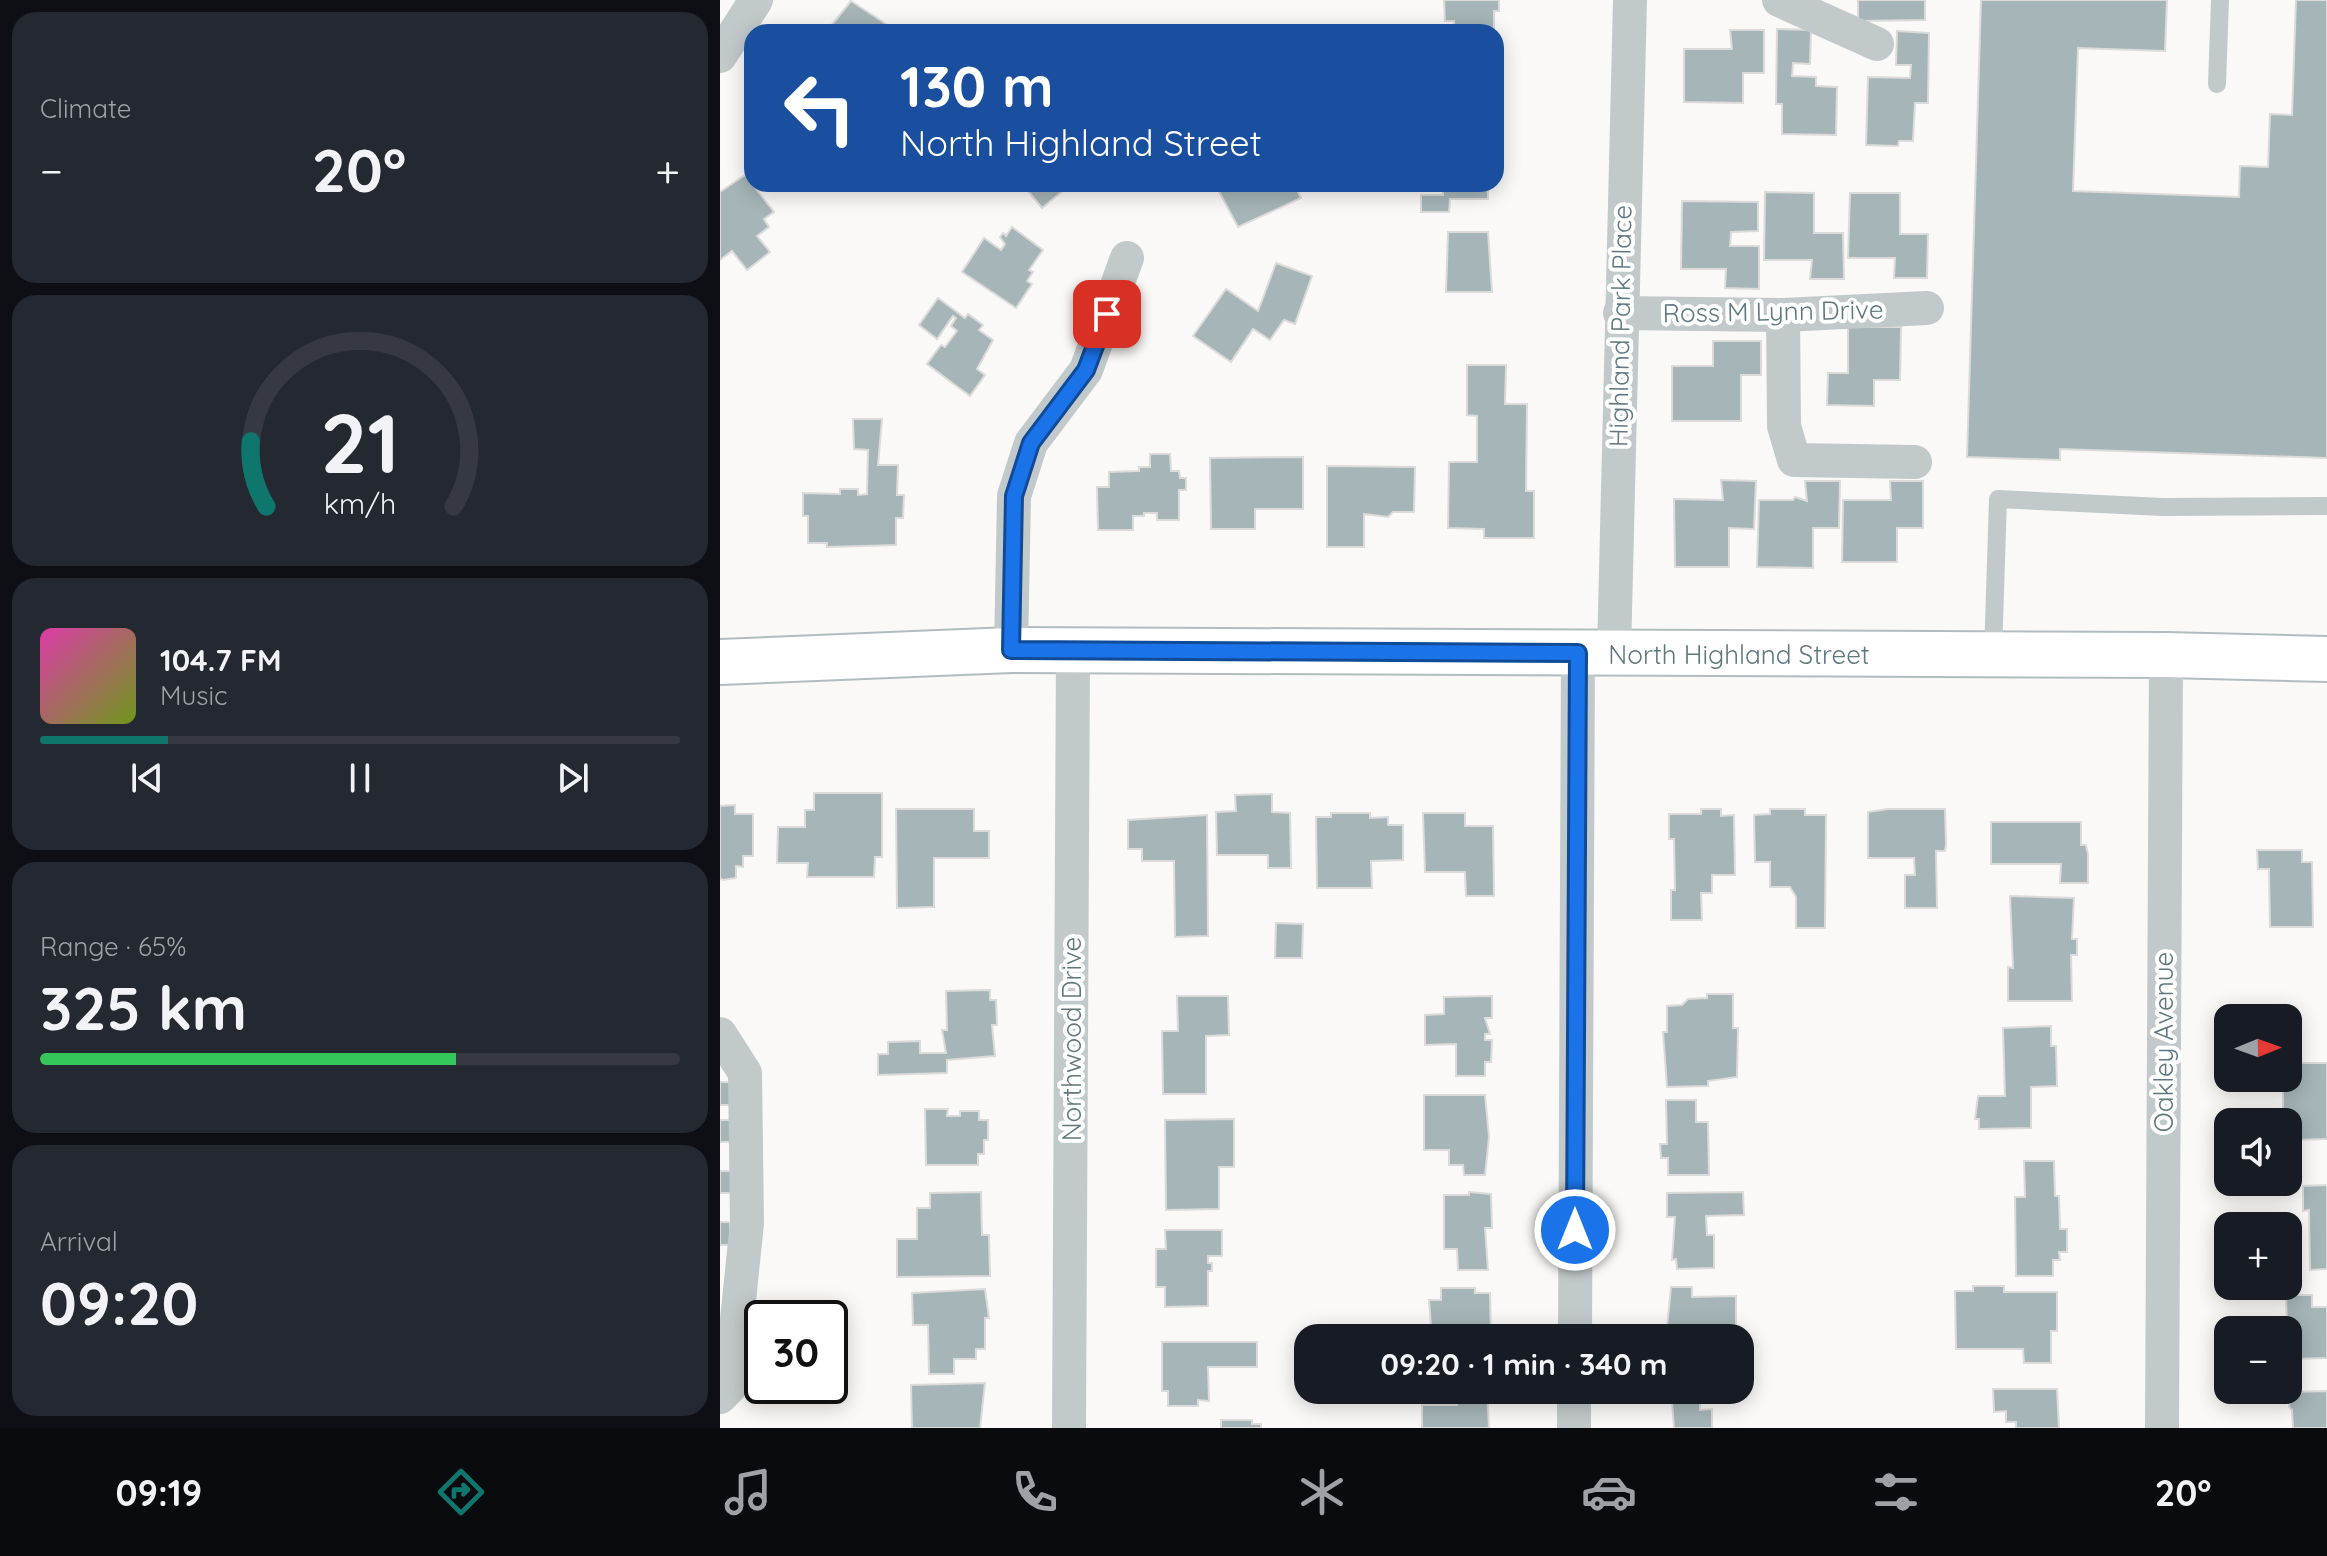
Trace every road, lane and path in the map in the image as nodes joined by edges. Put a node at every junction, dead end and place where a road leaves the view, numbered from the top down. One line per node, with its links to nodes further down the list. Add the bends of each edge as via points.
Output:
1 (756, 0): 6 (street)
2 (1630, 0): 10 (street, Highland Park Place)
3 (1779, 0): 5 (street)
4 (2220, 0): 7 (lane)
5 (1877, 44)
6 (720, 56)
7 (2217, 84)
8 (1127, 258): 14 (street, via 1086,370 1031,443 1014,496)
9 (1927, 308): 11 (street, Ross M Lynn Drive)
10 (1620, 313): 11 (street, Ross M Lynn Drive); 16 (street, Highland Park Place)
11 (1783, 315): 12 (street, via 1784,426 1794,460)
12 (1915, 462)
13 (2327, 506): 17 (lane, via 2163,507 1998,499)
14 (1011, 650): 15 (main road, North Highland Street); 20 (main road, North Highland Street)
15 (1073, 651): 16 (main road, North Highland Street); 25 (street, Northwood Drive)
16 (1596, 653): 17 (main road, North Highland Street); 22 (street, Highland Park Place)
17 (1993, 655): 18 (main road, North Highland Street)
18 (2166, 655): 19 (main road, North Highland Street); 27 (street, Oakley Avenue)
19 (2327, 659)
20 (720, 662)
21 (720, 1034): 23 (street, via 745,1073 747,1223 730,1387)
22 (1575, 1324)
23 (720, 1397)
24 (1574, 1404): 26 (street)
25 (1069, 1428)
26 (1574, 1428)
27 (2162, 1428)

